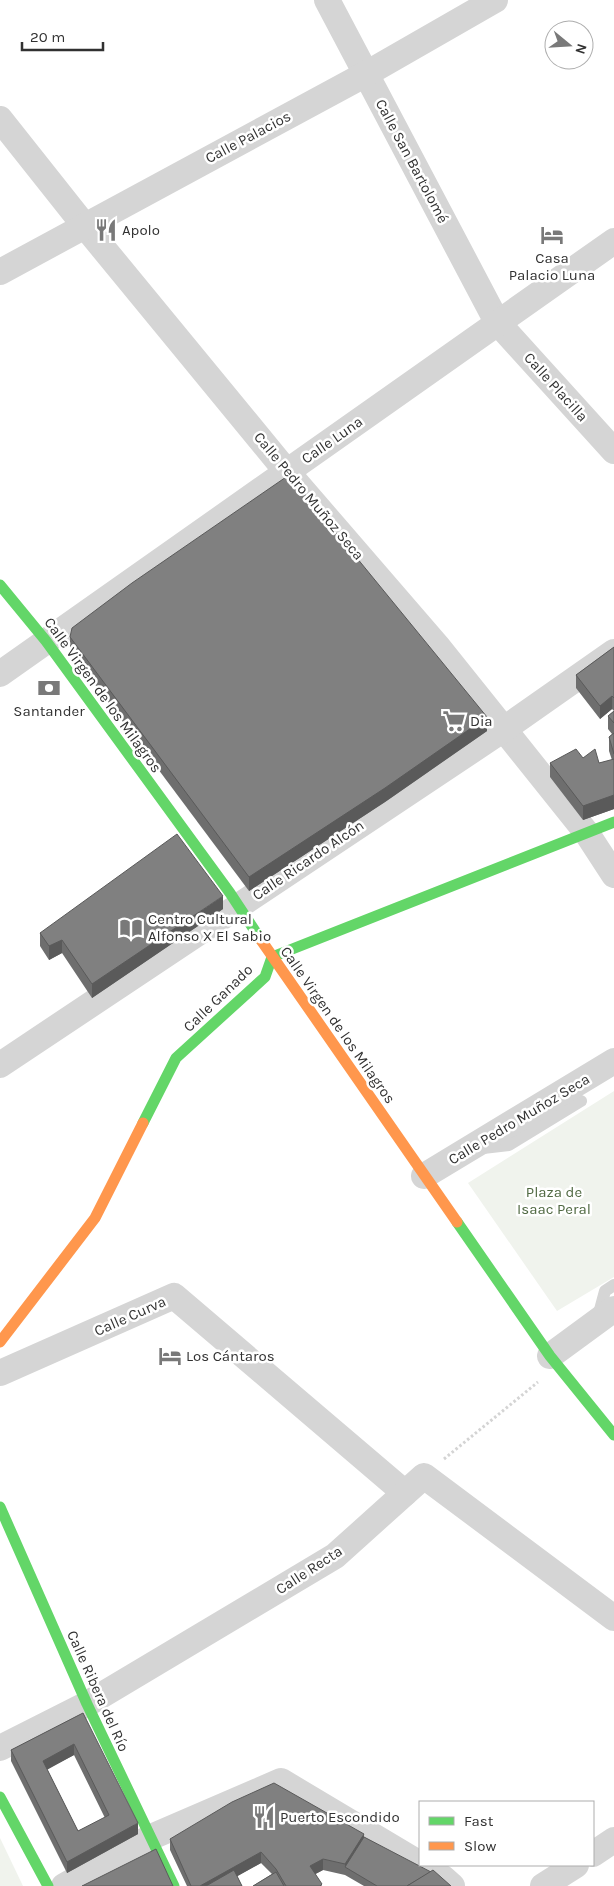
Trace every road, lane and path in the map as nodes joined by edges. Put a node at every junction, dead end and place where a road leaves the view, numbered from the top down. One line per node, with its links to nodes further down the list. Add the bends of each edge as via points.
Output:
1 (327, 0): 3 (street, Calle San Bartolomé)
2 (495, 0): 3 (street, Calle Palacios)
3 (366, 74): 5 (street, Calle Palacios); 8 (street, Calle San Bartolomé)
4 (0, 120): 5 (street, Calle Pedro Muñoz Seca)
5 (84, 225): 7 (street, Calle Palacios); 10 (street, Calle Pedro Muñoz Seca)
6 (614, 241): 8 (street, Calle Luna)
7 (0, 272)
8 (497, 322): 9 (street, Calle Placilla); 10 (street, Calle Luna)
9 (614, 452)
10 (287, 472): 12 (street, Calle Luna); 15 (street, Calle Pedro Muñoz Seca, via 439,648)
11 (0, 585): 12 (street, Calle Virgen de los Milagros)
12 (46, 641): 14 (street, Calle Luna); 19 (street, Calle Virgen de los Milagros)
13 (614, 652): 15 (street, Calle Ricardo Alcón)
14 (0, 674)
15 (504, 729): 17 (street, Calle Pedro Muñoz Seca); 19 (street, Calle Ricardo Alcón)
16 (614, 822): 17 (street)
17 (586, 832): 18 (street, Calle Pedro Muñoz Seca); 20 (street)
18 (614, 875)
19 (239, 907): 20 (street, Calle Virgen de los Milagros); 22 (street, Calle Ricardo Alcón)
20 (272, 957): 25 (street, Calle Virgen de los Milagros); 28 (street, Calle Ganado, via 265,976 176,1058 95,1218)
21 (614, 1061): 24 (street, Calle Pedro Muñoz Seca)
22 (0, 1066)
23 (581, 1101): 24 (lane, via 509,1145)
24 (468, 1149): 25 (street, Calle Pedro Muñoz Seca)
25 (424, 1176): 29 (street, Calle Virgen de los Milagros)
26 (614, 1285): 27 (lane, via 605,1290)
27 (606, 1316): 29 (street)
28 (0, 1342)
29 (550, 1356): 31 (street, Calle Virgen de los Milagros); 32 (path, via 547,1374)
30 (0, 1373): 32 (street, Calle Curva, via 174,1296)
31 (614, 1435)
32 (414, 1484): 34 (street); 35 (street, Calle Recta, via 335,1556)
33 (0, 1507): 35 (street, Calle Ribera del Río)
34 (614, 1618)
35 (87, 1704): 36 (street, Calle Recta); 38 (street, Calle Ribera del Río)
36 (0, 1748)
37 (0, 1797): 44 (street)
38 (149, 1838): 41 (street, via 281,1781); 45 (street); 46 (street, Calle Ribera del Río)
39 (614, 1840): 40 (street)
40 (594, 1853)
41 (419, 1863)
42 (424, 1866): 47 (street)
43 (574, 1866): 48 (street)
44 (48, 1886)
45 (64, 1886)
46 (174, 1886)
47 (452, 1886)
48 (543, 1886)

